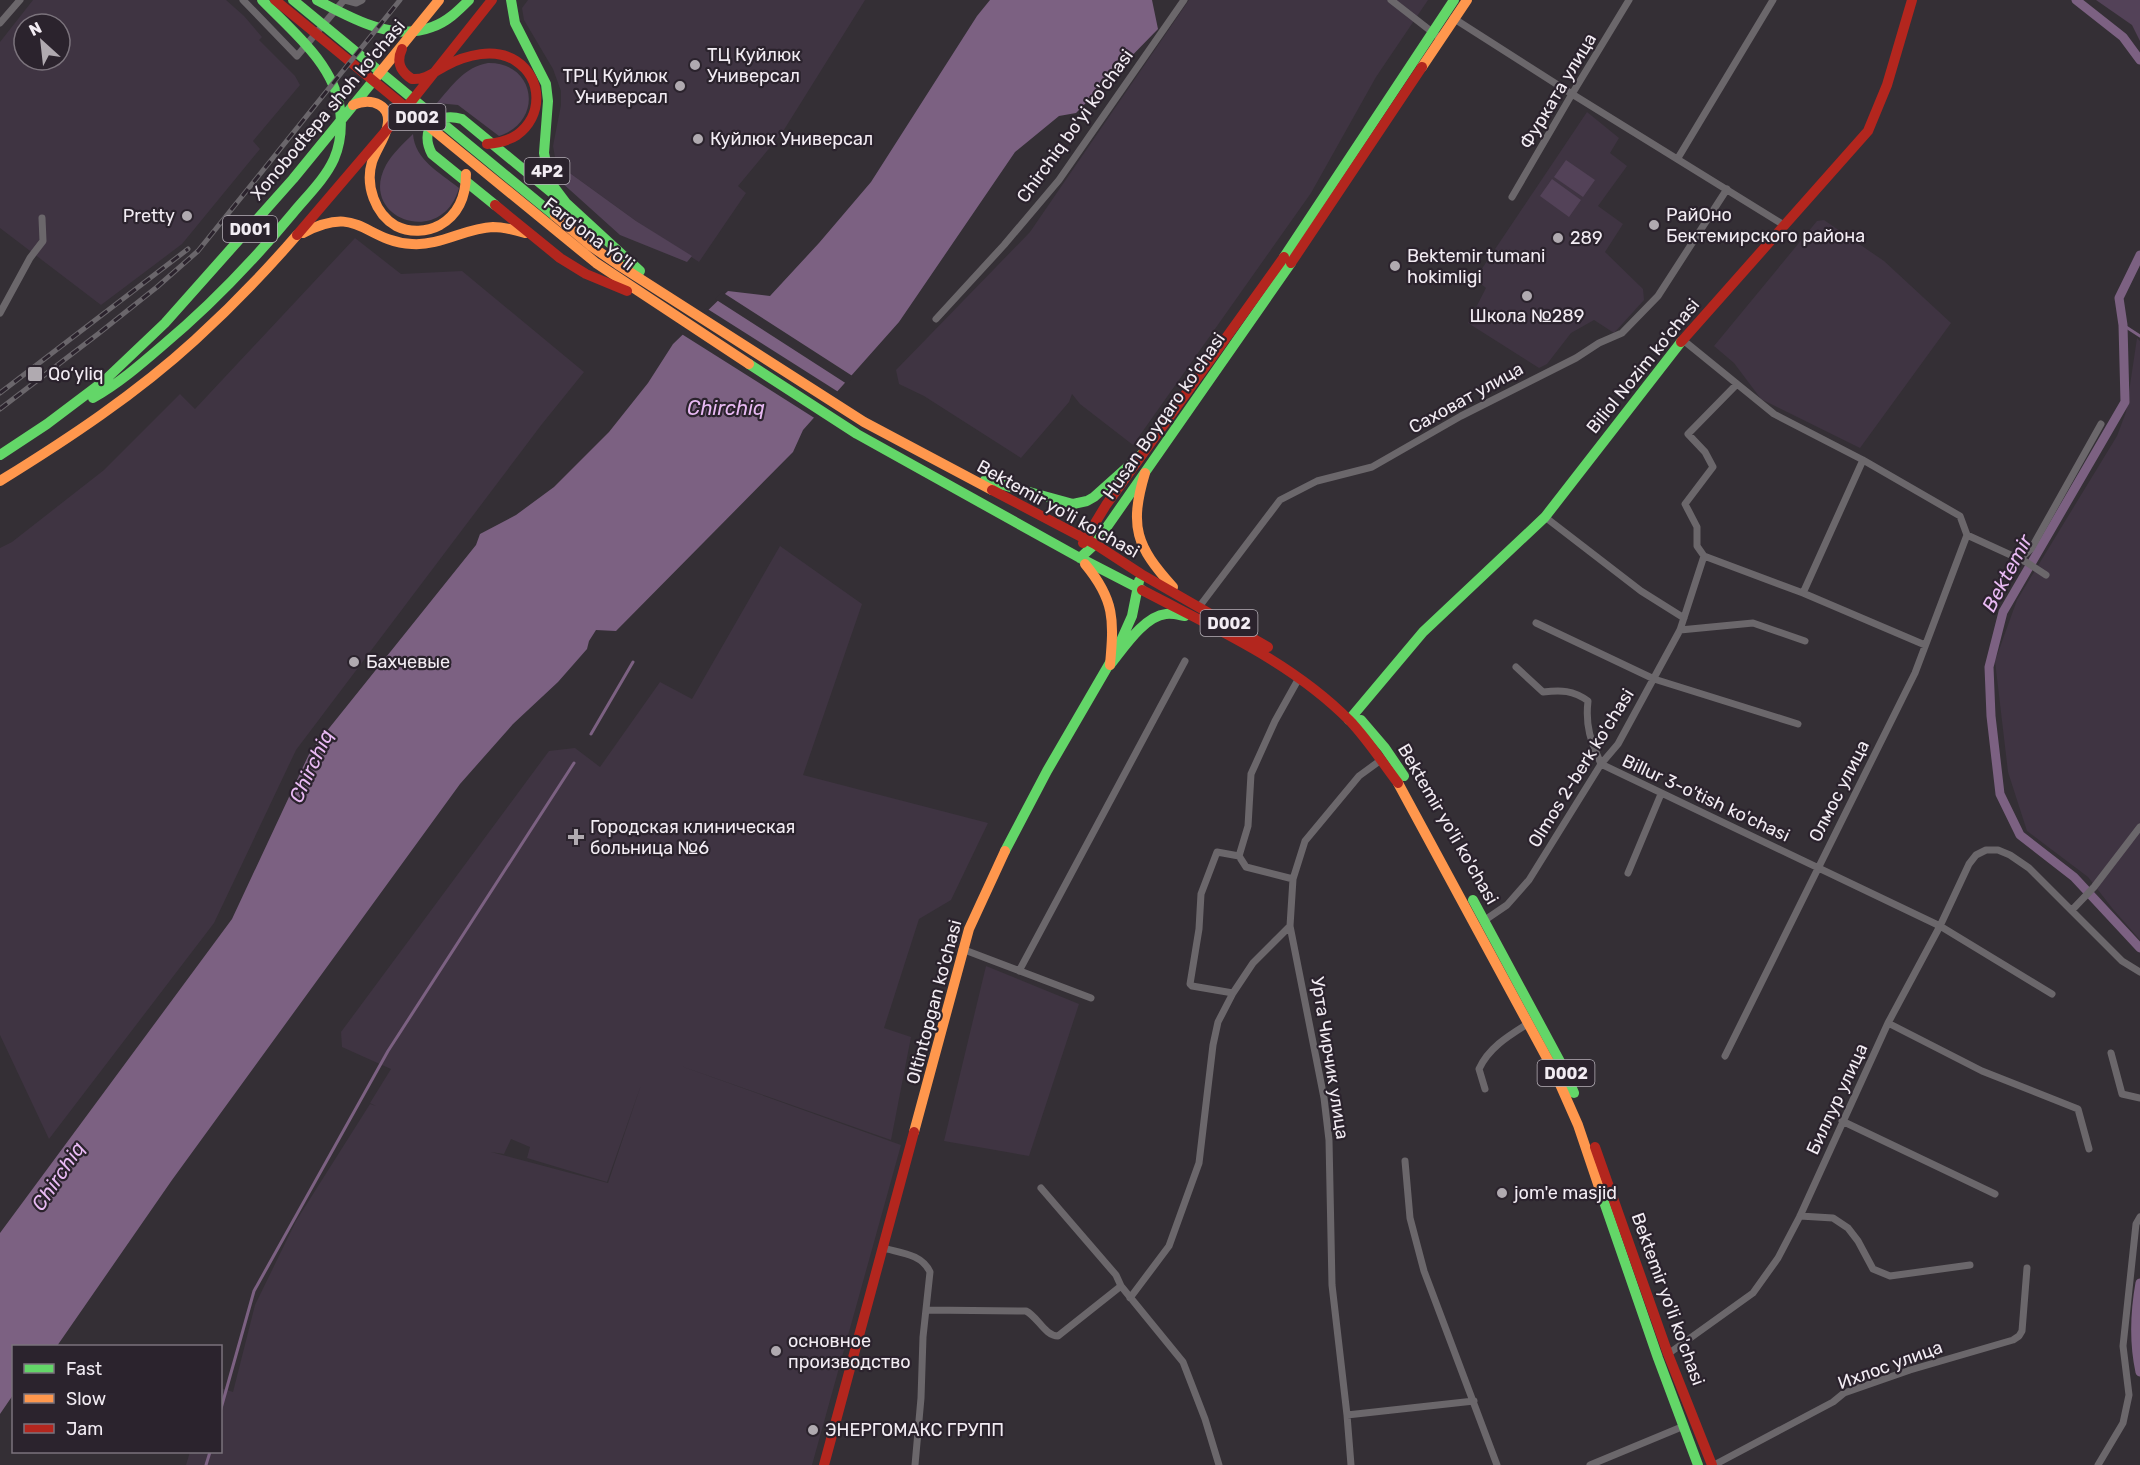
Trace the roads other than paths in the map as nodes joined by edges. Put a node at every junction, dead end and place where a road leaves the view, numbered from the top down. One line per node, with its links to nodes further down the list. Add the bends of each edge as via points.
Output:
1 (20, 0): 23 (street)
2 (243, 0): 21 (street)
3 (262, 0): 47 (main road, via 332,81 341,115 337,150 327,171 273,236 159,349 113,387)
4 (275, 0): 31 (main road, Farg'ona Yo'li / D002)
5 (280, 0): 21 (street, via 266,8)
6 (293, 0): 30 (main road, Farg'ona Yo'li / D002)
7 (316, 0): 11 (main road, via 375,28 405,33 442,23)
8 (345, 0): 9 (street); 21 (street, via 297,56)
9 (362, 0)
10 (439, 0): 25 (main road, Xonobodtepa shoh ko'chasi / D001)
11 (469, 0)
12 (492, 0): 26 (main road, D001)
13 (511, 0): 35 (main road, 4P2, via 517,32 546,86 544,157 550,181)
14 (1184, 0): 43 (street, Chirchiq bo'yi ko'chasi, via 1059,180)
15 (1391, 0): 24 (street)
16 (1454, 0): 22 (main road, Husan Boyqaro ko'chasi)
17 (1467, 0): 22 (main road, Husan Boyqaro ko'chasi)
18 (1629, 0): 27 (street, Фурката улица)
19 (1773, 0): 32 (street)
20 (1912, 0): 37 (main road, Biliol Nozim ko'chasi, via 1891,76 1868,131)
21 (252, 7)
22 (1450, 15): 24 (main road, Husan Boyqaro ko'chasi); 27 (street)
23 (0, 23)
24 (1436, 35): 48 (main road, Husan Boyqaro ko'chasi, via 1282,260); 52 (main road, Husan Boyqaro ko'chasi, via 1293,260)
25 (402, 48): 26 (main road, via 398,62 405,75 419,80); 28 (main road, Xonobodtepa shoh ko'chasi / D001)
26 (433, 74): 29 (main road, D001); 30 (main road, via 457,60 484,54 509,58 532,79 537,102 522,133 504,142 478,143)
27 (1572, 94): 32 (street); 34 (street, Фурката улица)
28 (353, 105): 29 (main road, via 367,99 381,105 388,118); 47 (main road, Xonobodtepa shoh ko'chasi / D001, via 165,323 104,381)
29 (385, 133): 31 (main road, via 372,160 370,186 383,216 396,226 414,231 440,225 457,210 466,187 465,167); 39 (main road, D001)
30 (459, 136): 40 (main road, Farg'ona Yo'li / D002, via 603,255)
31 (452, 146): 41 (main road, Farg'ona Yo'li / D002, via 596,263)
32 (1678, 158): 33 (street)
33 (1727, 189): 37 (street); 66 (street, Саховат улица, via 1658,296 1622,333 1372,467 1317,481 1280,500)
34 (1512, 197)
35 (563, 202): 38 (main road, via 462,119 443,117 430,127 426,140 432,154); 40 (main road, 4P2)
36 (42, 218): 42 (street, via 43,241)
37 (1784, 225): 44 (main road, Biliol Nozim ko'chasi)
38 (539, 241): 39 (main road, via 522,232 495,226 411,244 363,225 340,221 308,230); 41 (main road, via 586,274)
39 (288, 247): 53 (main road, D001, via 161,369 92,422)
40 (671, 298): 51 (main road, Bektemir yo'li ko'chasi / D002, via 864,423)
41 (664, 309): 59 (main road, Bektemir yo'li ko'chasi / D002, via 857,434)
42 (0, 313)
43 (936, 319)
44 (1683, 340): 45 (street); 54 (main road, Biliol Nozim ko'chasi)
45 (1737, 384): 50 (street, via 1774,414); 58 (street, via 1688,434 1713,467 1684,504 1697,527 1697,546)
46 (2100, 424): 60 (street)
47 (32, 434): 49 (main road, Xonobodtepa shoh ko'chasi / D001)
48 (1142, 454): 51 (main road, via 1094,497 1073,504); 56 (main road, Husan Boyqaro ko'chasi)
49 (0, 455)
50 (1863, 460): 55 (street, via 1960,516); 64 (street)
51 (954, 471): 56 (main road, Bektemir yo'li ko'chasi / D002)
52 (1145, 473): 57 (main road, Husan Boyqaro ko'chasi); 65 (main road, via 1135,511 1139,538 1156,569)
53 (0, 481)
54 (1545, 517): 67 (street, via 1641,591); 78 (main road, Biliol Nozim ko'chasi, via 1423,632)
55 (1967, 535): 60 (street); 72 (street, Олмос улица)
56 (1084, 539): 57 (main road, Bektemir yo'li ko'chasi / D002); 59 (main road, Husan Boyqaro ko'chasi)
57 (1095, 544): 59 (main road, Husan Boyqaro ko'chasi); 61 (main road, Bektemir yo'li ko'chasi / D002)
58 (1704, 556): 64 (street); 67 (street, Olmos 2-berk ko'chasi)
59 (1080, 558): 63 (main road, Bektemir yo'li ko'chasi / D002); 74 (main road, via 1099,580 1110,603)
60 (2023, 561): 62 (street)
61 (1141, 574): 63 (main road, Oltintopgan ko'chasi); 65 (main road, Bektemir yo'li ko'chasi / D002)
62 (2046, 575)
63 (1137, 587): 68 (main road, Bektemir yo'li ko'chasi / D002); 74 (main road, Oltintopgan ko'chasi, via 1131,618)
64 (1803, 593): 72 (street)
65 (1183, 598): 66 (main road, Bektemir yo'li ko'chasi / D002)
66 (1199, 606): 78 (main road, Bektemir yo'li ko'chasi / D002, via 1303,670)
67 (1684, 618): 70 (street, Olmos 2-berk ko'chasi)
68 (1196, 619): 74 (main road, via 1167,614 1155,617); 76 (main road, Bektemir yo'li ko'chasi / D002, via 1251,646)
69 (1536, 623): 77 (street)
70 (1680, 630): 71 (street, via 1753,623); 77 (street, Olmos 2-berk ko'chasi)
71 (1805, 641)
72 (1925, 645): 85 (street, Олмос улица, via 1915,673)
73 (1185, 661): 93 (street)
74 (1110, 665): 92 (main road, Oltintopgan ko'chasi, via 1018,827 980,902)
75 (1516, 667): 81 (street, via 1543,692 1565,690 1588,702 1588,736)
76 (1299, 678): 78 (main road, Bektemir yo'li ko'chasi / D002); 84 (street, via 1251,774 1248,826)
77 (1654, 679): 79 (street); 81 (street, Olmos 2-berk ko'chasi, via 1618,744)
78 (1352, 717): 80 (main road, Bektemir yo'li ko'chasi / D002); 89 (main road, Bektemir yo'li ko'chasi / D002, via 1385,747)
79 (1798, 724)
80 (1381, 760): 87 (street, Урта Чирчик улица, via 1359,776 1305,841); 98 (main road, Bektemir yo'li ko'chasi / D002, via 1436,850)
81 (1601, 764): 82 (street, Billur 3-o'tish ko'chasi); 89 (street, Olmos 2-berk ko'chasi, via 1529,880 1507,905)
82 (1661, 794): 85 (street, Billur 3-o'tish ko'chasi); 86 (street)
83 (2140, 827): 88 (street)
84 (1239, 856): 87 (street, via 1245,867); 95 (street, via 1216,853 1201,894 1190,984)
85 (1817, 867): 91 (street, Billur 3-o'tish ko'chasi); 101 (street, Олмос улица)
86 (1628, 873)
87 (1293, 879): 90 (street, Урта Чирчик улица)
88 (2072, 910): 91 (street, Биллур улица, via 2030,868 1998,850 1986,850 1969,864); 94 (street, via 2122,961)
89 (1485, 920): 117 (main road, Bektemir yo'li ko'chasi / D002, via 1564,1070 1586,1122)
90 (1290, 926): 95 (street, via 1253,963); 119 (street, Урта Чирчик улица, via 1329,1140 1332,1285)
91 (1940, 926): 96 (street, Billur 3-o'tish ko'chasi); 99 (street, Биллур улица)
92 (962, 949): 93 (street); 111 (main road, Oltintopgan ko'chasi)
93 (1019, 970): 97 (street)
94 (2140, 972)
95 (1233, 993): 115 (street, via 1218,1022 1213,1045 1199,1163 1169,1246)
96 (2052, 994)
97 (1091, 998)
98 (1529, 1023): 102 (street, via 1483,1060 1479,1069); 120 (main road, Bektemir yo'li ko'chasi / D002, via 1556,1072 1578,1125)
99 (1888, 1023): 104 (street, Биллур улица); 105 (street, via 1982,1071 2078,1109)
100 (2111, 1053): 103 (street, via 2122,1094)
101 (1725, 1056)
102 (1485, 1089)
103 (2140, 1098)
104 (1842, 1121): 108 (street); 109 (street, Биллур улица)
105 (2089, 1149)
106 (1405, 1161): 118 (street, via 1410,1218 1424,1270)
107 (1041, 1188): 114 (street, via 1116,1275)
108 (1995, 1194)
109 (1800, 1215): 112 (street, via 1833,1218 1848,1228 1874,1269 1890,1276); 117 (street, Биллур улица, via 1778,1258 1753,1293)
110 (2140, 1216): 129 (street, via 2122,1346 2129,1395 2122,1423)
111 (884, 1248): 116 (street, via 927,1264 931,1280); 121 (main road, Oltintopgan ko'chasi)
112 (1970, 1265)
113 (2027, 1268): 128 (street, Ихлос улица, via 2022,1331 2013,1340 1844,1393)
114 (1121, 1286): 115 (street); 116 (street, via 1058,1336 1049,1334 1026,1311)
115 (1130, 1298): 123 (street, via 1183,1362)
116 (927, 1310): 122 (street)
117 (1668, 1354): 128 (main road, Bektemir yo'li ko'chasi / D002)
118 (1474, 1401): 119 (street); 125 (street)
119 (1347, 1415): 124 (street, Урта Чирчик улица)
120 (1684, 1426): 126 (street); 127 (main road, Bektemir yo'li ko'chasi / D002)
121 (824, 1465)
122 (915, 1465)
123 (1219, 1465)
124 (1351, 1465)
125 (1497, 1465)
126 (1590, 1465)
127 (1698, 1465)
128 (1713, 1465)
129 (2098, 1465)

